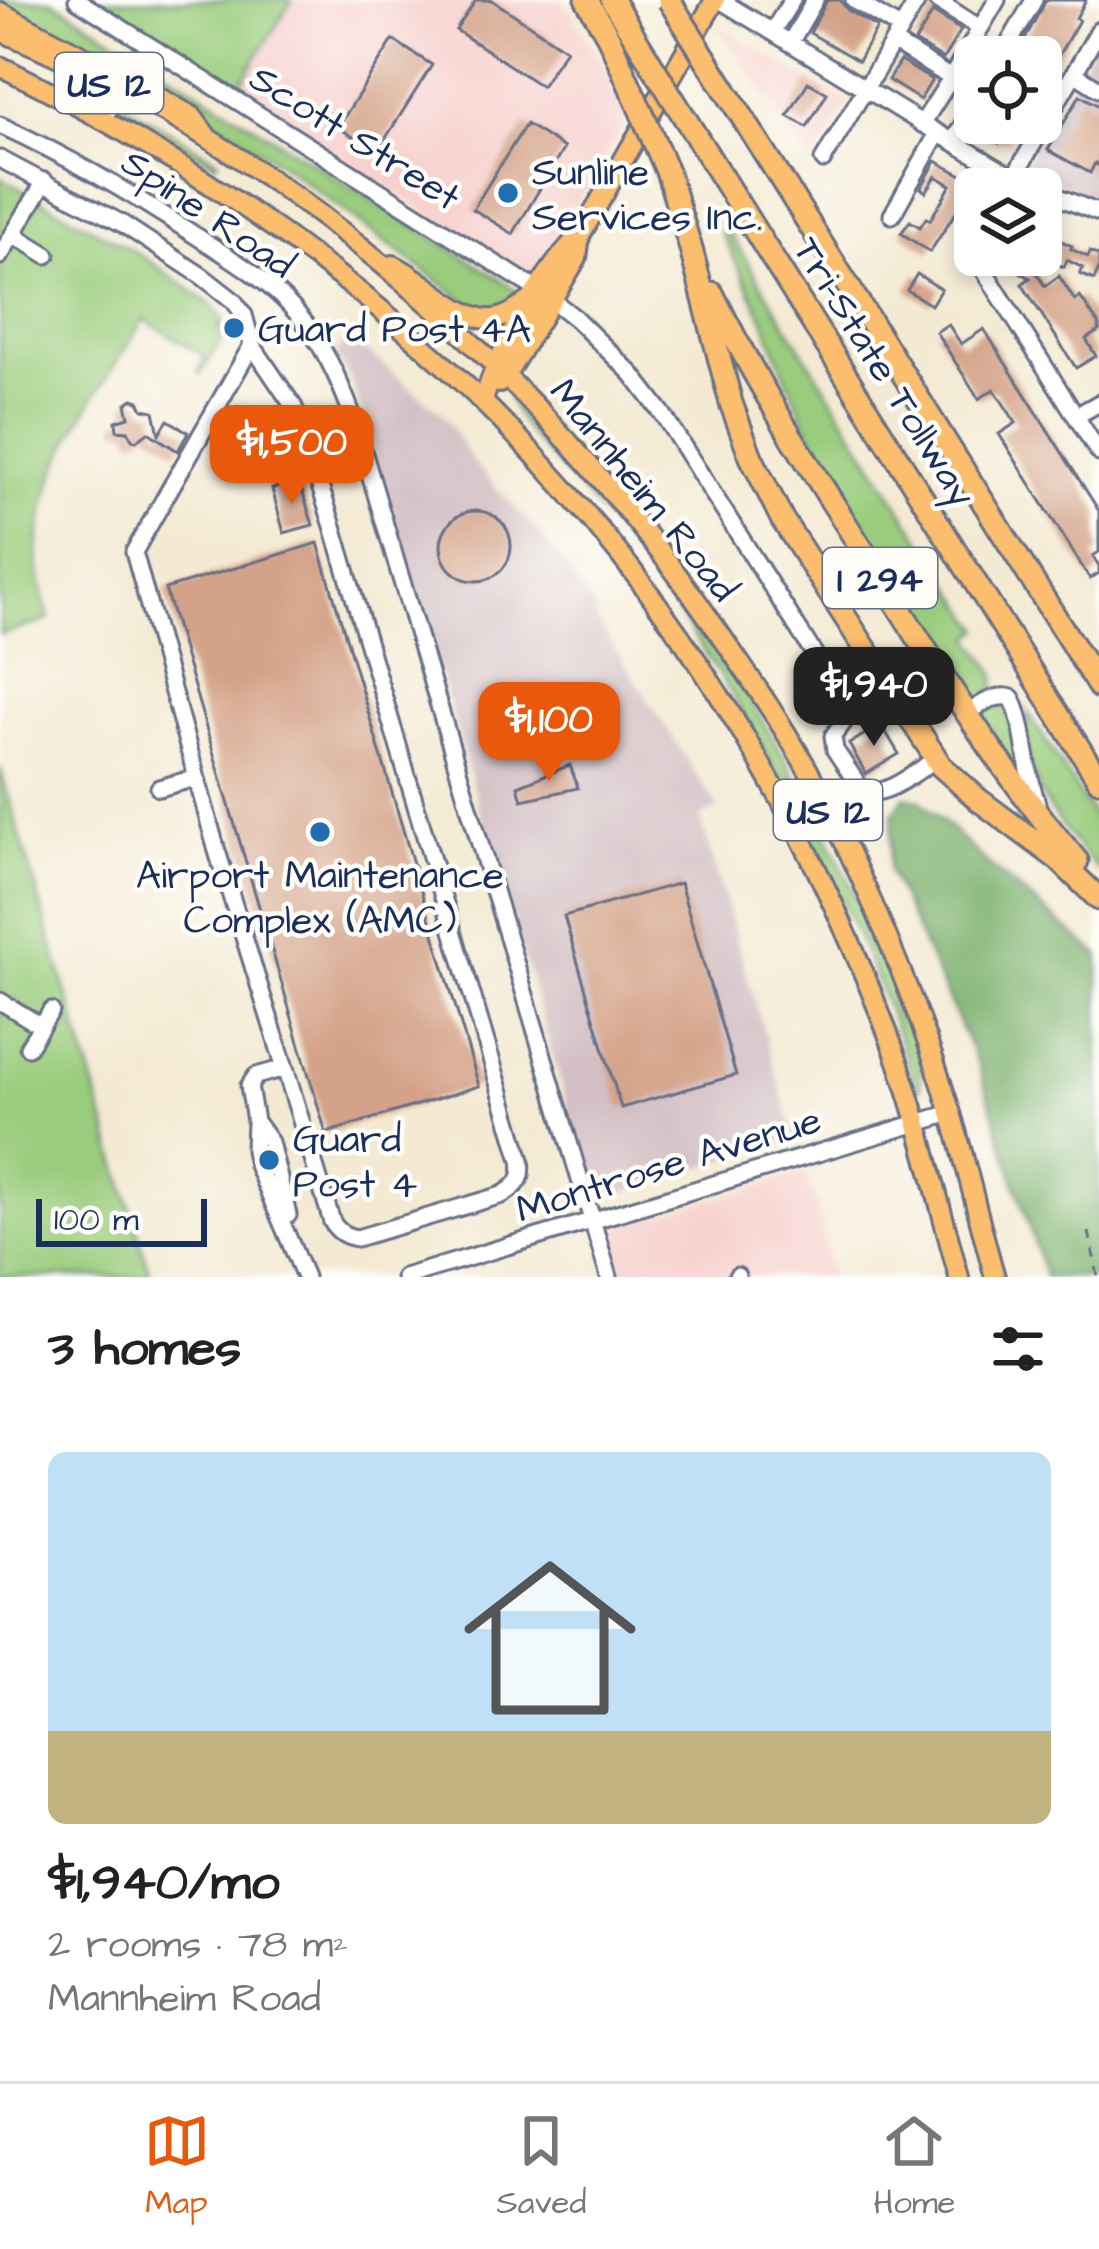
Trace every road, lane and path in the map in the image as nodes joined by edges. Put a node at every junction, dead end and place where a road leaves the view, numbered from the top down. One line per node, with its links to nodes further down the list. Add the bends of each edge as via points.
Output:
1 (76, 0): 48 (street, Scott Street)
2 (587, 0): 17 (highway, I 294)
3 (612, 0): 17 (highway, Tri-State Tollway / I 294)
4 (669, 0): 55 (highway, Tri-State Tollway, bridge)
5 (718, 0): 18 (street); 48 (main road)
6 (791, 0): 18 (street)
7 (815, 0): 21 (street)
8 (854, 0): 19 (street)
9 (918, 0): 19 (street)
10 (936, 0): 14 (street)
11 (997, 0): 14 (street)
12 (1034, 0): 20 (street)
13 (0, 12): 33 (main road, via 192,116)
14 (980, 28): 24 (street)
15 (1099, 30): 23 (street)
16 (0, 31): 25 (main road, Mannheim Road / US 12)
17 (619, 32): 43 (highway, I 294, bridge); 59 (highway, Tri-State Tollway / I 294, bridge, via 704,149)
18 (772, 32): 21 (street)
19 (897, 36): 24 (street); 26 (street)
20 (1013, 36)
21 (790, 43): 26 (street)
22 (0, 66): 28 (main road, Mannheim Road / US 12)
23 (1074, 73): 27 (street); 37 (street)
24 (951, 78): 29 (street)
25 (121, 89): 28 (street); 33 (main road, Mannheim Road / US 12)
26 (865, 89): 29 (street); 35 (street)
27 (1099, 89)
28 (103, 118): 51 (main road, Mannheim Road / US 12, via 304,248)
29 (922, 124): 32 (street)
30 (0, 125): 71 (street, Spine Road, via 89,170 253,273 296,312 337,374)
31 (954, 128): 32 (street)
32 (946, 138): 36 (street); 41 (street)
33 (213, 144): 44 (main road, Mannheim Road / US 12)
34 (0, 159): 38 (street)
35 (823, 160)
36 (989, 168)
37 (1019, 168)
38 (45, 181): 42 (street); 49 (street, via 234,301)
39 (1062, 198): 40 (street)
40 (1099, 213)
41 (892, 215)
42 (13, 234): 45 (street); 46 (street)
43 (691, 249): 56 (highway, I 294, via 776,412); 57 (highway, I 294, via 751,457)
44 (368, 252): 48 (main road, via 487,320); 50 (main road, Mannheim Road / US 12)
45 (47, 254)
46 (0, 256)
47 (990, 276): 53 (street)
48 (542, 296): 50 (main road); 57 (street, Scott Street, via 632,374 684,447 847,706 835,750 862,792 890,788)
49 (252, 345): 58 (street, via 134,552); 68 (street, via 294,407 324,498 523,1172 502,1195 348,1236 332,1222)
50 (501, 370): 51 (main road); 69 (main road, Mannheim Road / US 12, via 650,536 812,778 896,958)
51 (483, 400): 70 (main road, Mannheim Road / US 12, via 620,553 753,748 850,942)
52 (1099, 403): 53 (street)
53 (1076, 416): 54 (street)
54 (1099, 453)
55 (1099, 687)
56 (966, 714): 61 (highway, I 294); 61 (street, via 992,698 1012,698 1029,781)
57 (936, 759): 63 (highway, I 294)
58 (196, 778): 60 (street); 68 (street)
59 (1099, 780)
60 (159, 788)
61 (1053, 833): 62 (highway, I 294)
62 (1099, 886)
63 (1099, 899)
64 (0, 1001): 66 (street)
65 (51, 1011): 66 (street)
66 (41, 1026): 67 (street)
67 (28, 1047)
68 (285, 1068): 73 (street, via 251,1080 251,1103 270,1142)
69 (951, 1114): 70 (street, Montrose Avenue); 77 (main road, Mannheim Road / US 12)
70 (916, 1123): 71 (street, Montrose Avenue); 76 (main road, Mannheim Road / US 12)
71 (592, 1220): 74 (street, Montrose Avenue); 75 (street, Spine Road)
72 (1089, 1232): 78 (path)
73 (305, 1277)
74 (404, 1277)
75 (609, 1277)
76 (959, 1277)
77 (995, 1277)
78 (1098, 1277)

